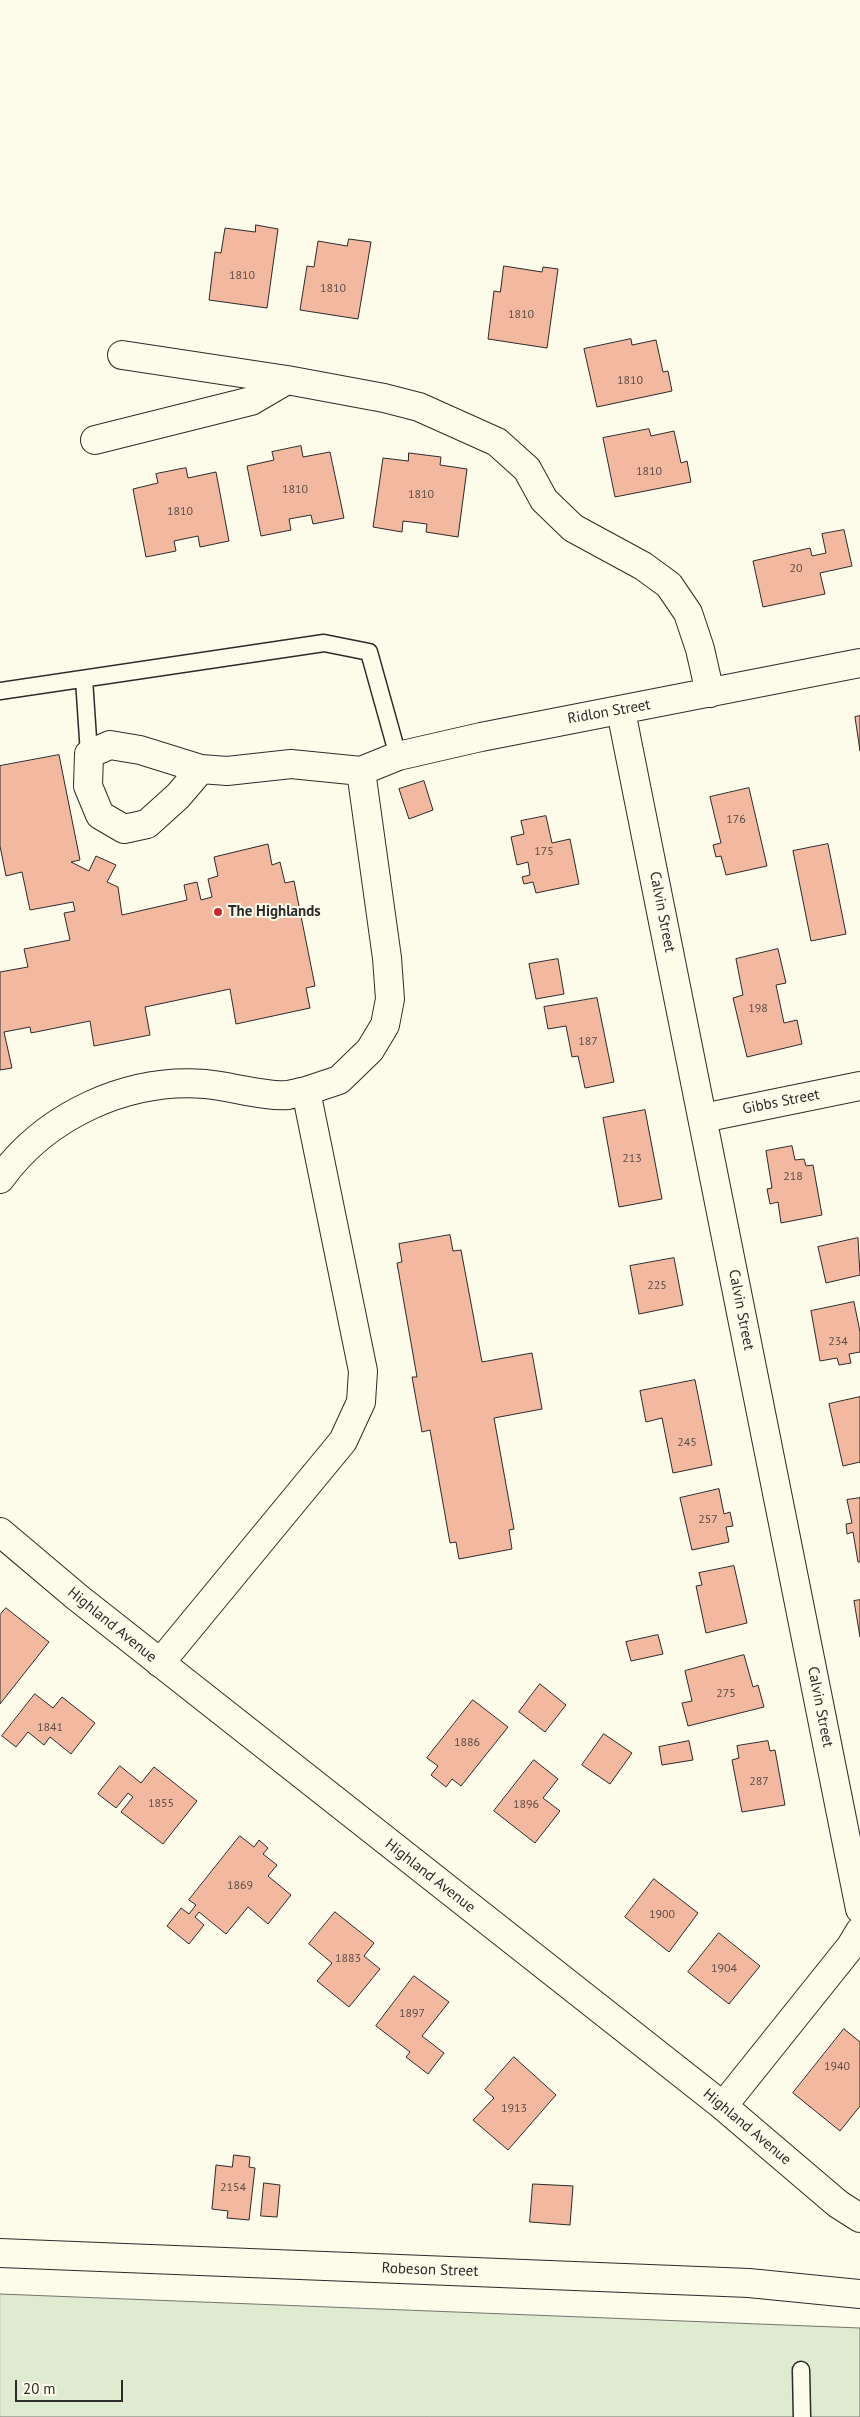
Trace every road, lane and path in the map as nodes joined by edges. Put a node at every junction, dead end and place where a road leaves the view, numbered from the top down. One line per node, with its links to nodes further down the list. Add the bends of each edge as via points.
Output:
1 (122, 355): 2 (street)
2 (287, 380): 3 (street, via 251,401); 7 (street, via 419,407 497,442 528,469 544,500 574,528 643,566 669,585 688,613)
3 (96, 440)
4 (860, 663): 7 (street, Ridlon Street)
5 (84, 679): 6 (lane); 9 (lane); 10 (lane, via 324,643 369,652)
6 (0, 692)
7 (710, 693): 8 (street, Ridlon Street)
8 (621, 711): 10 (street, Ridlon Street, via 572,718); 15 (street, Calvin Street)
9 (89, 754): 11 (street, via 110,745 140,750); 11 (street, via 88,786 100,815 124,829 147,824 178,796)
10 (398, 756): 12 (street, Ridlon Street)
11 (201, 769): 12 (street, via 228,771 291,764)
12 (361, 771): 14 (street, via 390,999 385,1025 365,1056 339,1080)
13 (860, 1086): 15 (street, Gibbs Street)
14 (306, 1090): 16 (street, via 287,1095 203,1084 145,1088 106,1097 55,1125); 18 (street, via 363,1371 361,1402 343,1441)
15 (703, 1118): 19 (street, Calvin Street)
16 (4, 1168)
17 (0, 1532): 18 (street, Highland Avenue)
18 (160, 1663): 21 (street, Highland Avenue)
19 (860, 1909)
20 (860, 1931): 21 (street, via 852,1946)
21 (723, 2106): 22 (street, Highland Avenue, via 838,2204)
22 (860, 2218)
23 (0, 2252): 24 (street, Robeson Street, via 749,2283)
24 (860, 2294)
25 (802, 2370): 26 (lane)
26 (802, 2417)

